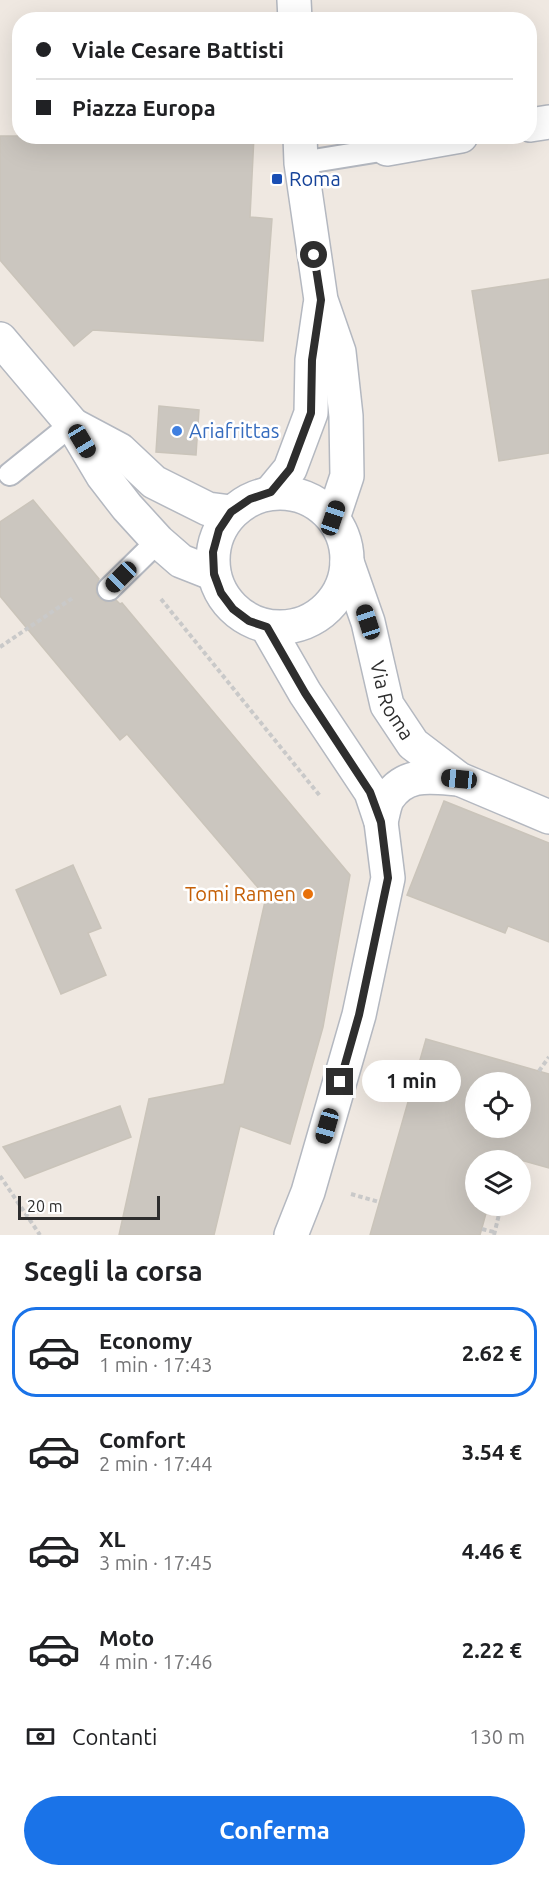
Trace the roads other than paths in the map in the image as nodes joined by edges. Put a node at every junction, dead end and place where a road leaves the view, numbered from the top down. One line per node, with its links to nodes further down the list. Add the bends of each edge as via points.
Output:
1 (415, 144): 2 (street)
2 (387, 149): 3 (lane)
3 (300, 150): 4 (street)
4 (321, 300): 8 (street, via 312,360 311,413 290,469); 10 (street, via 339,352 346,416 347,476)
5 (0, 339): 6 (street)
6 (72, 424): 7 (lane); 9 (street, via 120,450 154,482 208,508); 11 (street, via 103,476)
7 (10, 474)
8 (271, 492): 9 (street, via 250,499); 10 (street, via 305,497)
9 (231, 512): 13 (street, via 219,530 213,552)
10 (333, 518): 12 (street, via 345,540)
11 (158, 541): 13 (street, via 181,561); 14 (lane)
12 (347, 562): 15 (street, via 336,598 322,613 288,627); 16 (street, Via Roma, via 368,622 387,705 413,744)
13 (214, 574): 15 (street, via 233,609 249,621)
14 (109, 589)
15 (267, 627): 18 (street, via 370,792)
16 (459, 779): 17 (street, Via Roma); 18 (street, Via Roma, via 422,776 400,786 387,800)
17 (549, 817)
18 (381, 822): 19 (street, via 388,878 359,1015 308,1192)
19 (291, 1235)

